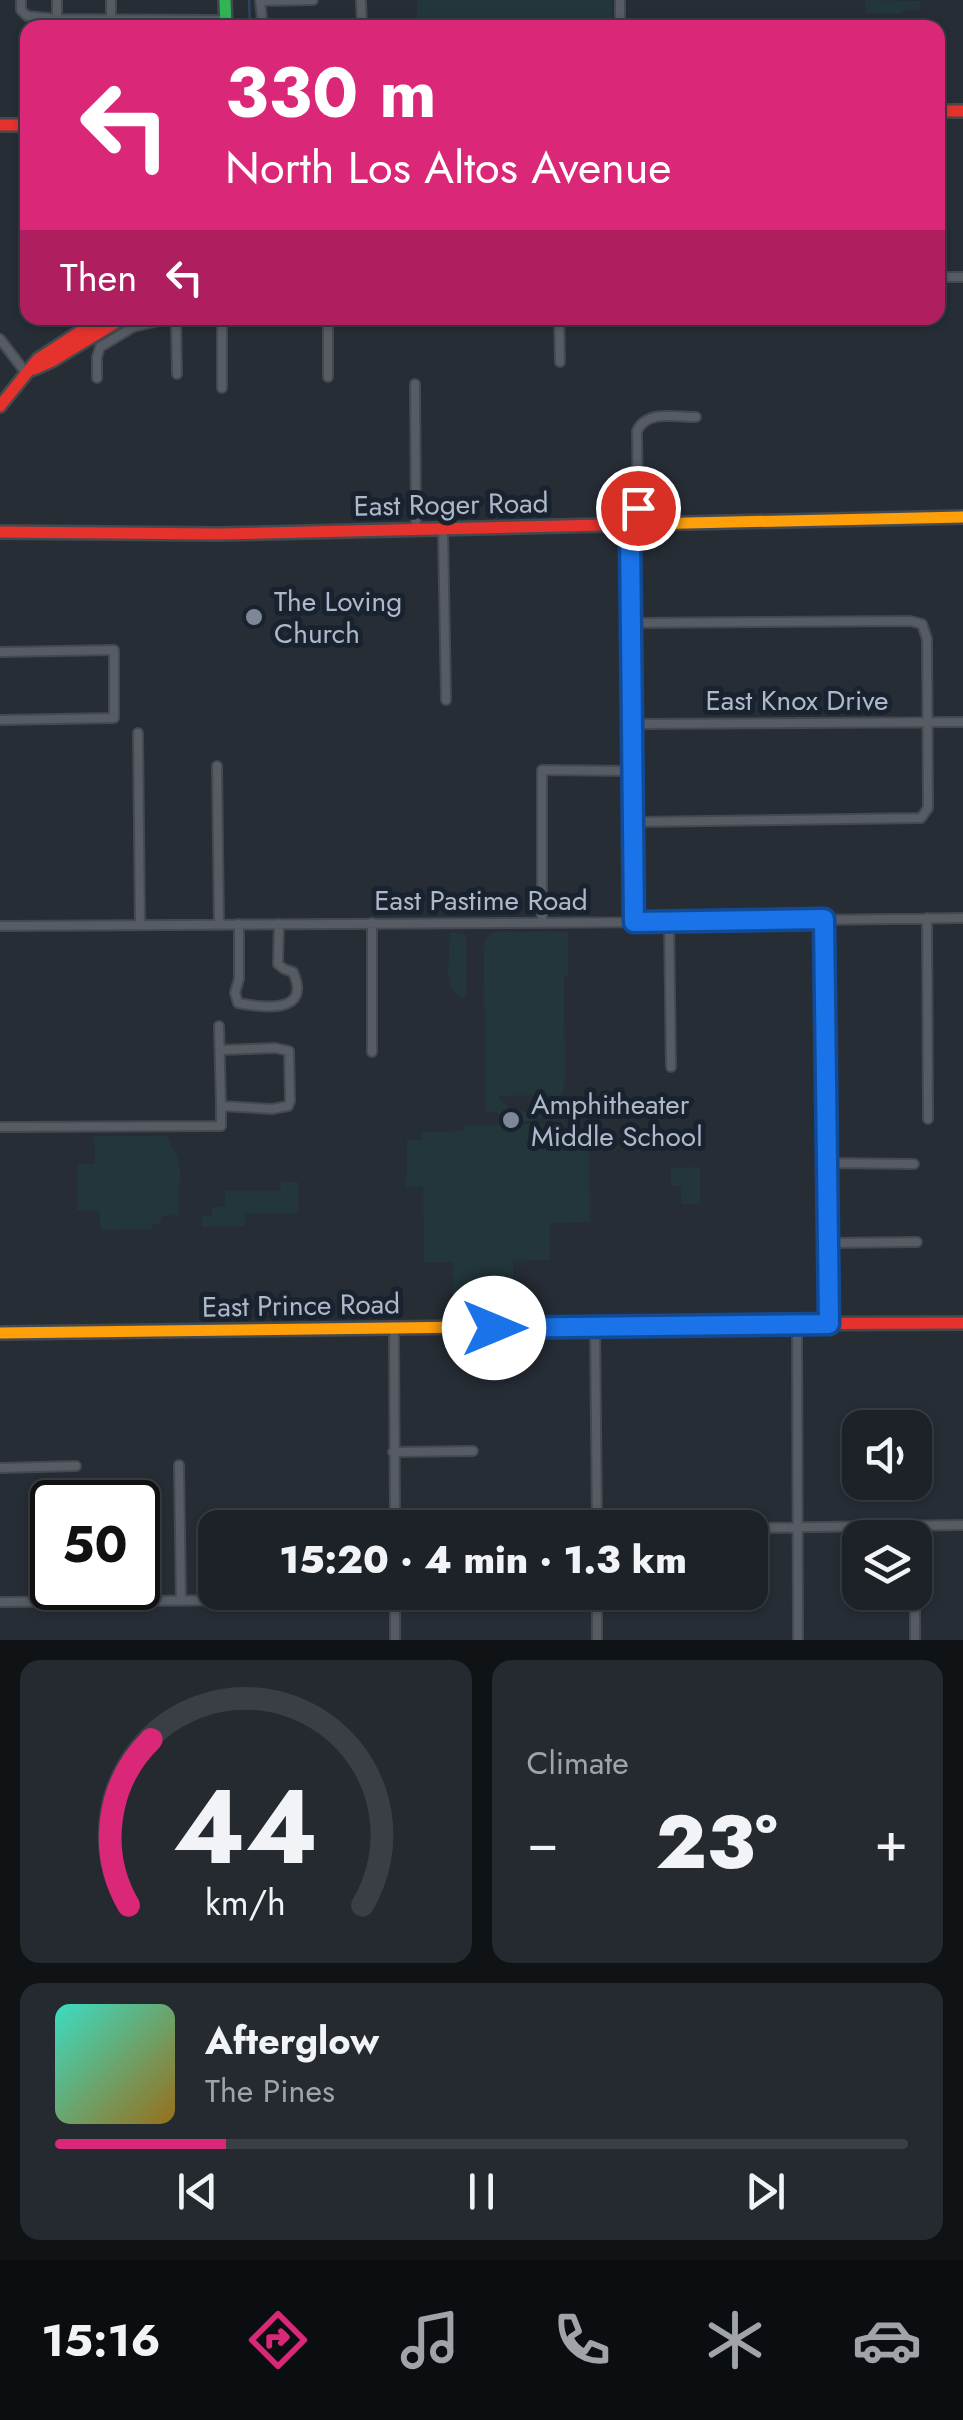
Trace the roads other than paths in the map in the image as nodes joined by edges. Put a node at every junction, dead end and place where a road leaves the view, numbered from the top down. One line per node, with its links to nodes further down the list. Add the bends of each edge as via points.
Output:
1 (21, 0): 6 (street, via 27,16)
2 (57, 0): 6 (street)
3 (111, 0): 7 (street)
4 (260, 0): 5 (street)
5 (313, 0)
6 (57, 19): 7 (street)
7 (111, 19): 8 (street)
8 (124, 20)
9 (90, 325): 18 (main road)
10 (111, 325): 18 (main road)
11 (139, 325): 21 (street, via 100,347)
12 (174, 325): 19 (street)
13 (222, 325): 23 (street)
14 (328, 325): 20 (street)
15 (559, 325): 17 (street)
16 (0, 339): 18 (street)
17 (560, 362)
18 (26, 372): 24 (main road)
19 (177, 374)
20 (328, 377)
21 (96, 378)
22 (415, 384): 28 (street)
23 (222, 388)
24 (0, 406)
25 (696, 416): 27 (street, via 640,423)
26 (963, 518): 27 (main road, East Roger Road)
27 (634, 525): 29 (main road, East Roger Road); 31 (street)
28 (416, 530): 29 (main road, East Roger Road); 30 (main road, East Roger Road)
29 (443, 530): 33 (street)
30 (0, 532)
31 (631, 623): 35 (street, via 926,621); 37 (street)
32 (0, 652): 34 (street, via 114,650 114,718)
33 (446, 700)
34 (0, 720)
35 (928, 722): 36 (street, East Knox Drive); 37 (street, East Knox Drive); 41 (street, via 926,817)
36 (963, 722)
37 (632, 724): 40 (street)
38 (138, 734): 52 (street)
39 (217, 766): 49 (street)
40 (632, 771): 41 (street); 45 (street, via 542,770)
41 (633, 822): 46 (street)
42 (927, 918): 43 (street, East Pastime Road); 44 (street, East Pastime Road); 59 (street)
43 (963, 918)
44 (824, 919): 47 (street, East Pastime Road); 61 (street)
45 (542, 922): 46 (street, East Pastime Road); 48 (street, East Pastime Road)
46 (634, 922): 47 (street, East Pastime Road)
47 (669, 922): 57 (street)
48 (372, 923): 51 (street, East Pastime Road); 56 (street)
49 (219, 924): 50 (street, East Pastime Road); 52 (street, East Pastime Road)
50 (239, 924): 51 (street, East Pastime Road); 51 (street, via 236,998 258,1007 295,999 296,980 278,964)
51 (279, 924)
52 (140, 925): 53 (street, East Pastime Road)
53 (0, 926)
54 (220, 1026): 55 (street)
55 (220, 1050): 58 (street); 58 (street, via 289,1051 290,1100 272,1109)
56 (372, 1052)
57 (671, 1067)
58 (221, 1106): 60 (street, via 220,1126)
59 (928, 1119)
60 (0, 1127)
61 (828, 1163): 62 (street); 64 (street)
62 (914, 1164)
63 (917, 1242): 64 (street)
64 (828, 1243): 67 (street)
65 (797, 1323): 67 (main road, East Prince Road); 68 (main road, East Prince Road); 82 (street)
66 (963, 1323): 67 (main road, East Prince Road)
67 (829, 1324)
68 (596, 1327): 69 (main road, East Prince Road); 77 (street)
69 (394, 1328): 70 (main road, East Prince Road); 72 (street)
70 (0, 1333)
71 (473, 1451): 72 (street)
72 (394, 1452): 76 (street)
73 (178, 1465): 83 (street)
74 (76, 1466): 75 (street)
75 (0, 1468)
76 (395, 1510)
77 (597, 1510)
78 (963, 1525): 79 (street)
79 (932, 1526)
80 (842, 1527): 82 (street)
81 (768, 1528): 82 (street)
82 (797, 1528): 91 (street)
83 (181, 1601): 84 (street); 85 (street)
84 (198, 1601)
85 (0, 1602)
86 (394, 1610): 89 (street)
87 (598, 1610): 90 (street)
88 (915, 1610): 92 (street)
89 (395, 1640)
90 (598, 1640)
91 (798, 1640)
92 (915, 1640)

